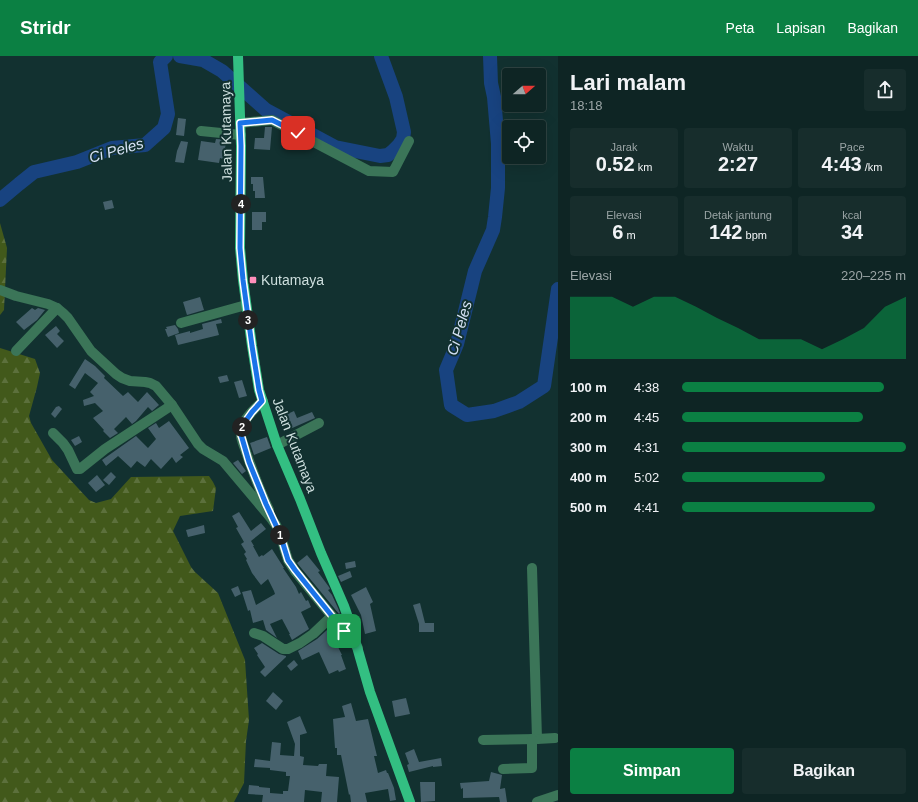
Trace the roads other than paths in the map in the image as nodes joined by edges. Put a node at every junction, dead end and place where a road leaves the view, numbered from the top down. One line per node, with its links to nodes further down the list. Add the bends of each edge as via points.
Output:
1 (238, 58): 2 (main road, Jalan Kutamaya)
2 (240, 123): 4 (main road, Jalan Kutamaya); 5 (street, via 272,120 370,172 393,172)
3 (201, 131): 4 (street)
4 (241, 135): 7 (main road, Jalan Kutamaya, via 240,248)
5 (409, 141)
6 (0, 290): 8 (street)
7 (246, 305): 9 (street); 11 (main road, Jalan Kutamaya)
8 (57, 308): 10 (street); 12 (street, via 68,318 91,351 116,374 130,381 156,386)
9 (181, 323)
10 (16, 350)
11 (262, 401): 15 (main road, Jalan Kutamaya); 16 (street, via 246,420 240,432 249,462)
12 (172, 405): 14 (street, via 80,470 63,443); 16 (street, via 198,444 228,465)
13 (319, 423): 15 (street)
14 (53, 433)
15 (277, 445): 20 (main road, Jalan Kutamaya, via 344,606)
16 (276, 525): 18 (street, via 288,560)
17 (532, 568): 21 (street)
18 (332, 616): 19 (street, via 313,634 288,649 283,649); 20 (street)
19 (254, 632)
20 (358, 648): 26 (main road, Jalan Kutamaya, via 370,692)
21 (535, 739): 22 (street); 23 (street); 24 (street, via 532,768)
22 (557, 739)
23 (482, 740)
24 (503, 770)
25 (558, 795): 27 (street)
26 (410, 802)
27 (537, 802)

